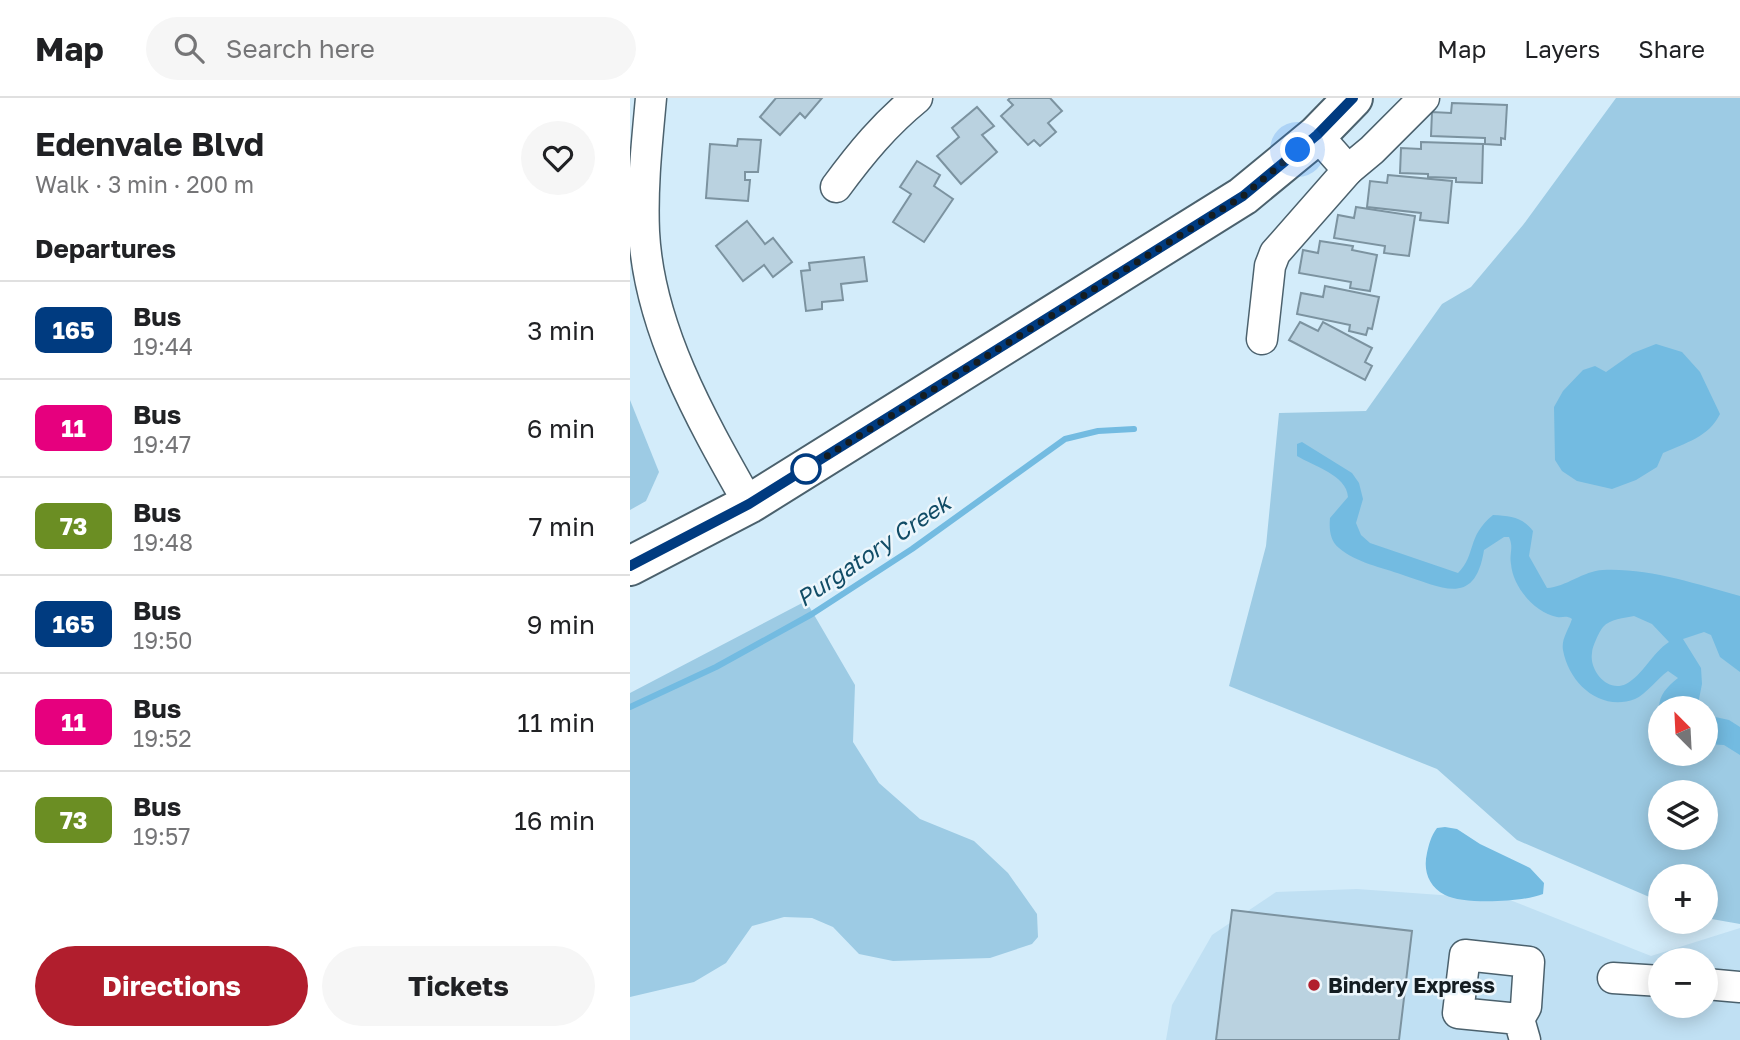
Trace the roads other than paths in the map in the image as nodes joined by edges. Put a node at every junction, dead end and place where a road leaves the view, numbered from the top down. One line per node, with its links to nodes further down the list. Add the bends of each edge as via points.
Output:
1 (651, 98): 9 (street, via 643,190 654,300 687,382)
2 (917, 98): 7 (street, via 864,149)
3 (1353, 98): 5 (main road)
4 (1424, 98): 6 (street)
5 (1317, 135): 6 (street); 9 (main road, via 1243,196)
6 (1348, 170): 8 (street, via 1275,253)
7 (836, 187)
8 (1262, 339)
9 (749, 504): 10 (main road)
10 (630, 566)
11 (1613, 978): 12 (street)
12 (1648, 980)
13 (1718, 985): 14 (street)
14 (1740, 987)

